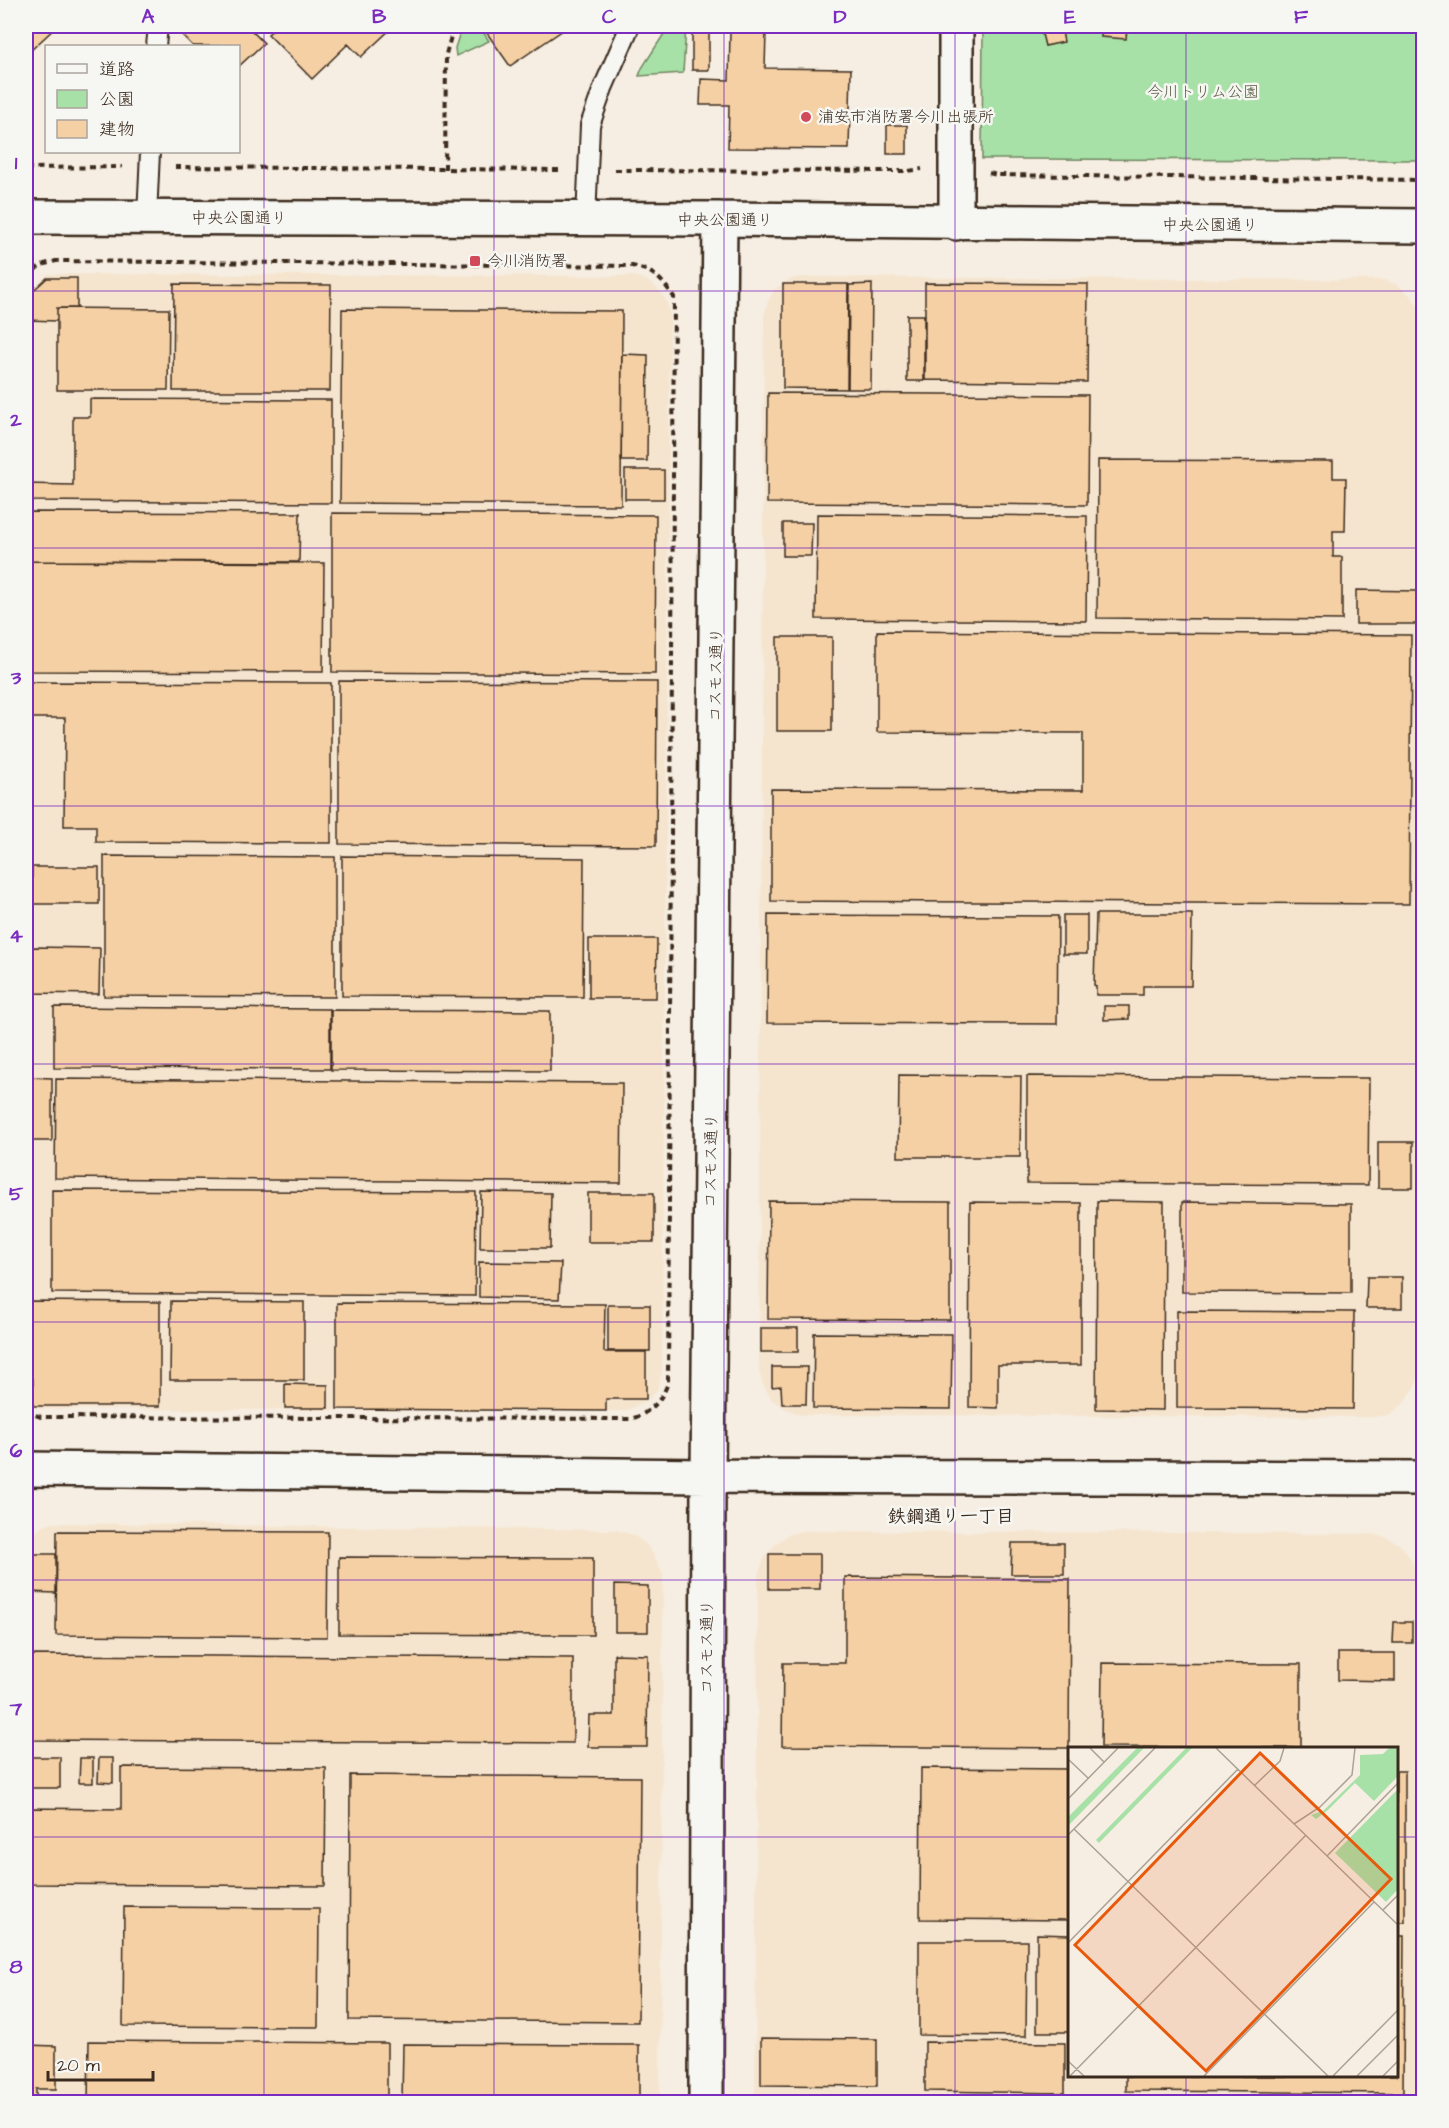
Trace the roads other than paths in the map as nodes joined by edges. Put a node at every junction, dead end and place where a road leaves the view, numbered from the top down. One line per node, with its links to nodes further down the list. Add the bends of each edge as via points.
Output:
1 (158, 26): 4 (lane)
2 (630, 26): 9 (lane, via 590,125)
3 (956, 26): 10 (street)
4 (156, 45)
5 (150, 159): 7 (lane)
6 (26, 217): 7 (street, 中央公園通り)
7 (147, 217): 9 (street, 中央公園通り)
8 (720, 219): 9 (street, 中央公園通り); 10 (street, 中央公園通り); 13 (street, コスモス通り)
9 (586, 220)
10 (956, 223): 11 (street, 中央公園通り)
11 (1424, 226)
12 (26, 1469): 13 (street)
13 (708, 1476): 14 (street); 15 (street, コスモス通り)
14 (1424, 1478)
15 (706, 2103)

